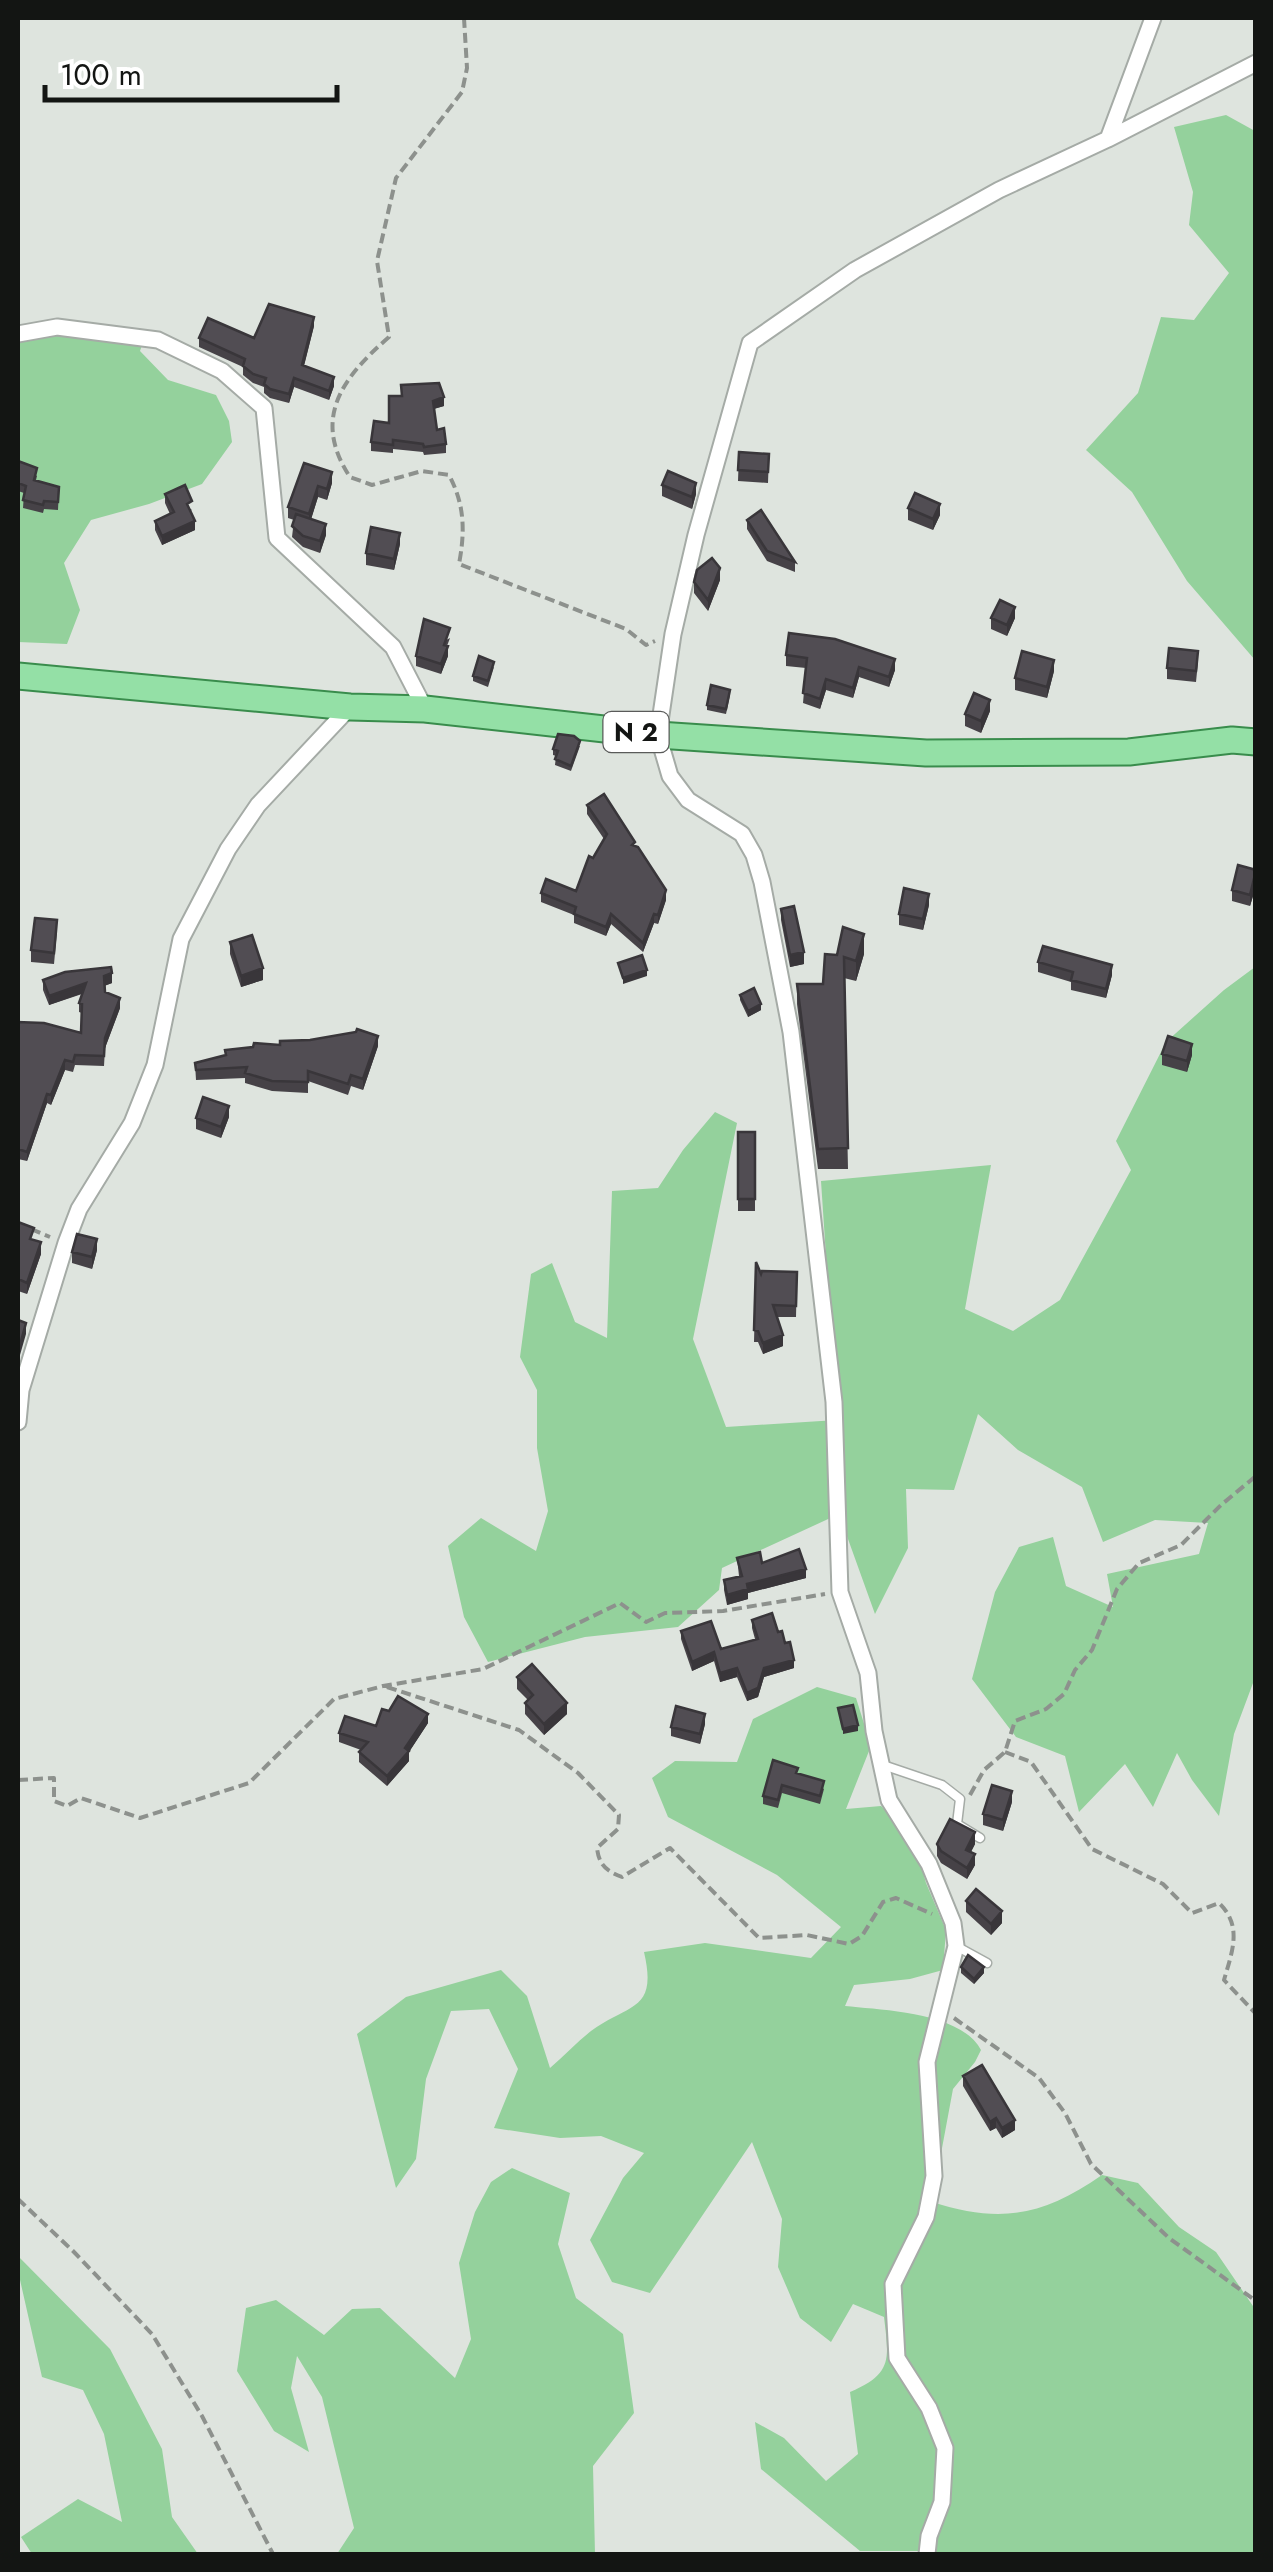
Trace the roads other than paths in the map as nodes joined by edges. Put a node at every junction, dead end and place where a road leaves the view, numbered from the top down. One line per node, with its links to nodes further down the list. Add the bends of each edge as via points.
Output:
1 (1153, 18): 3 (street)
2 (1256, 63): 3 (street)
3 (1108, 139): 8 (street, via 855,270 750,343 700,517)
4 (18, 334): 7 (street, via 57,327 158,340 222,371 264,408 276,538 393,647)
5 (18, 676): 6 (main road, N 2)
6 (350, 706): 7 (main road, N 2); 10 (street, via 258,804 180,938 155,1066 132,1123 66,1243 21,1390)
7 (425, 709): 8 (main road, N 2)
8 (658, 735): 9 (main road, N 2, via 961,753 1129,752); 11 (street, via 670,776 688,800 742,834 762,882 791,1032 834,1402 840,1592 868,1672)
9 (1256, 742)
10 (18, 1422)
11 (880, 1764): 12 (lane, via 942,1785 960,1800 957,1824); 13 (street, via 889,1800 929,1864)
12 (980, 1838)
13 (956, 1946): 14 (lane); 15 (street, via 928,2062 934,2176 926,2216 893,2284 897,2358 945,2448 942,2502)
14 (987, 1963)
15 (927, 2554)

